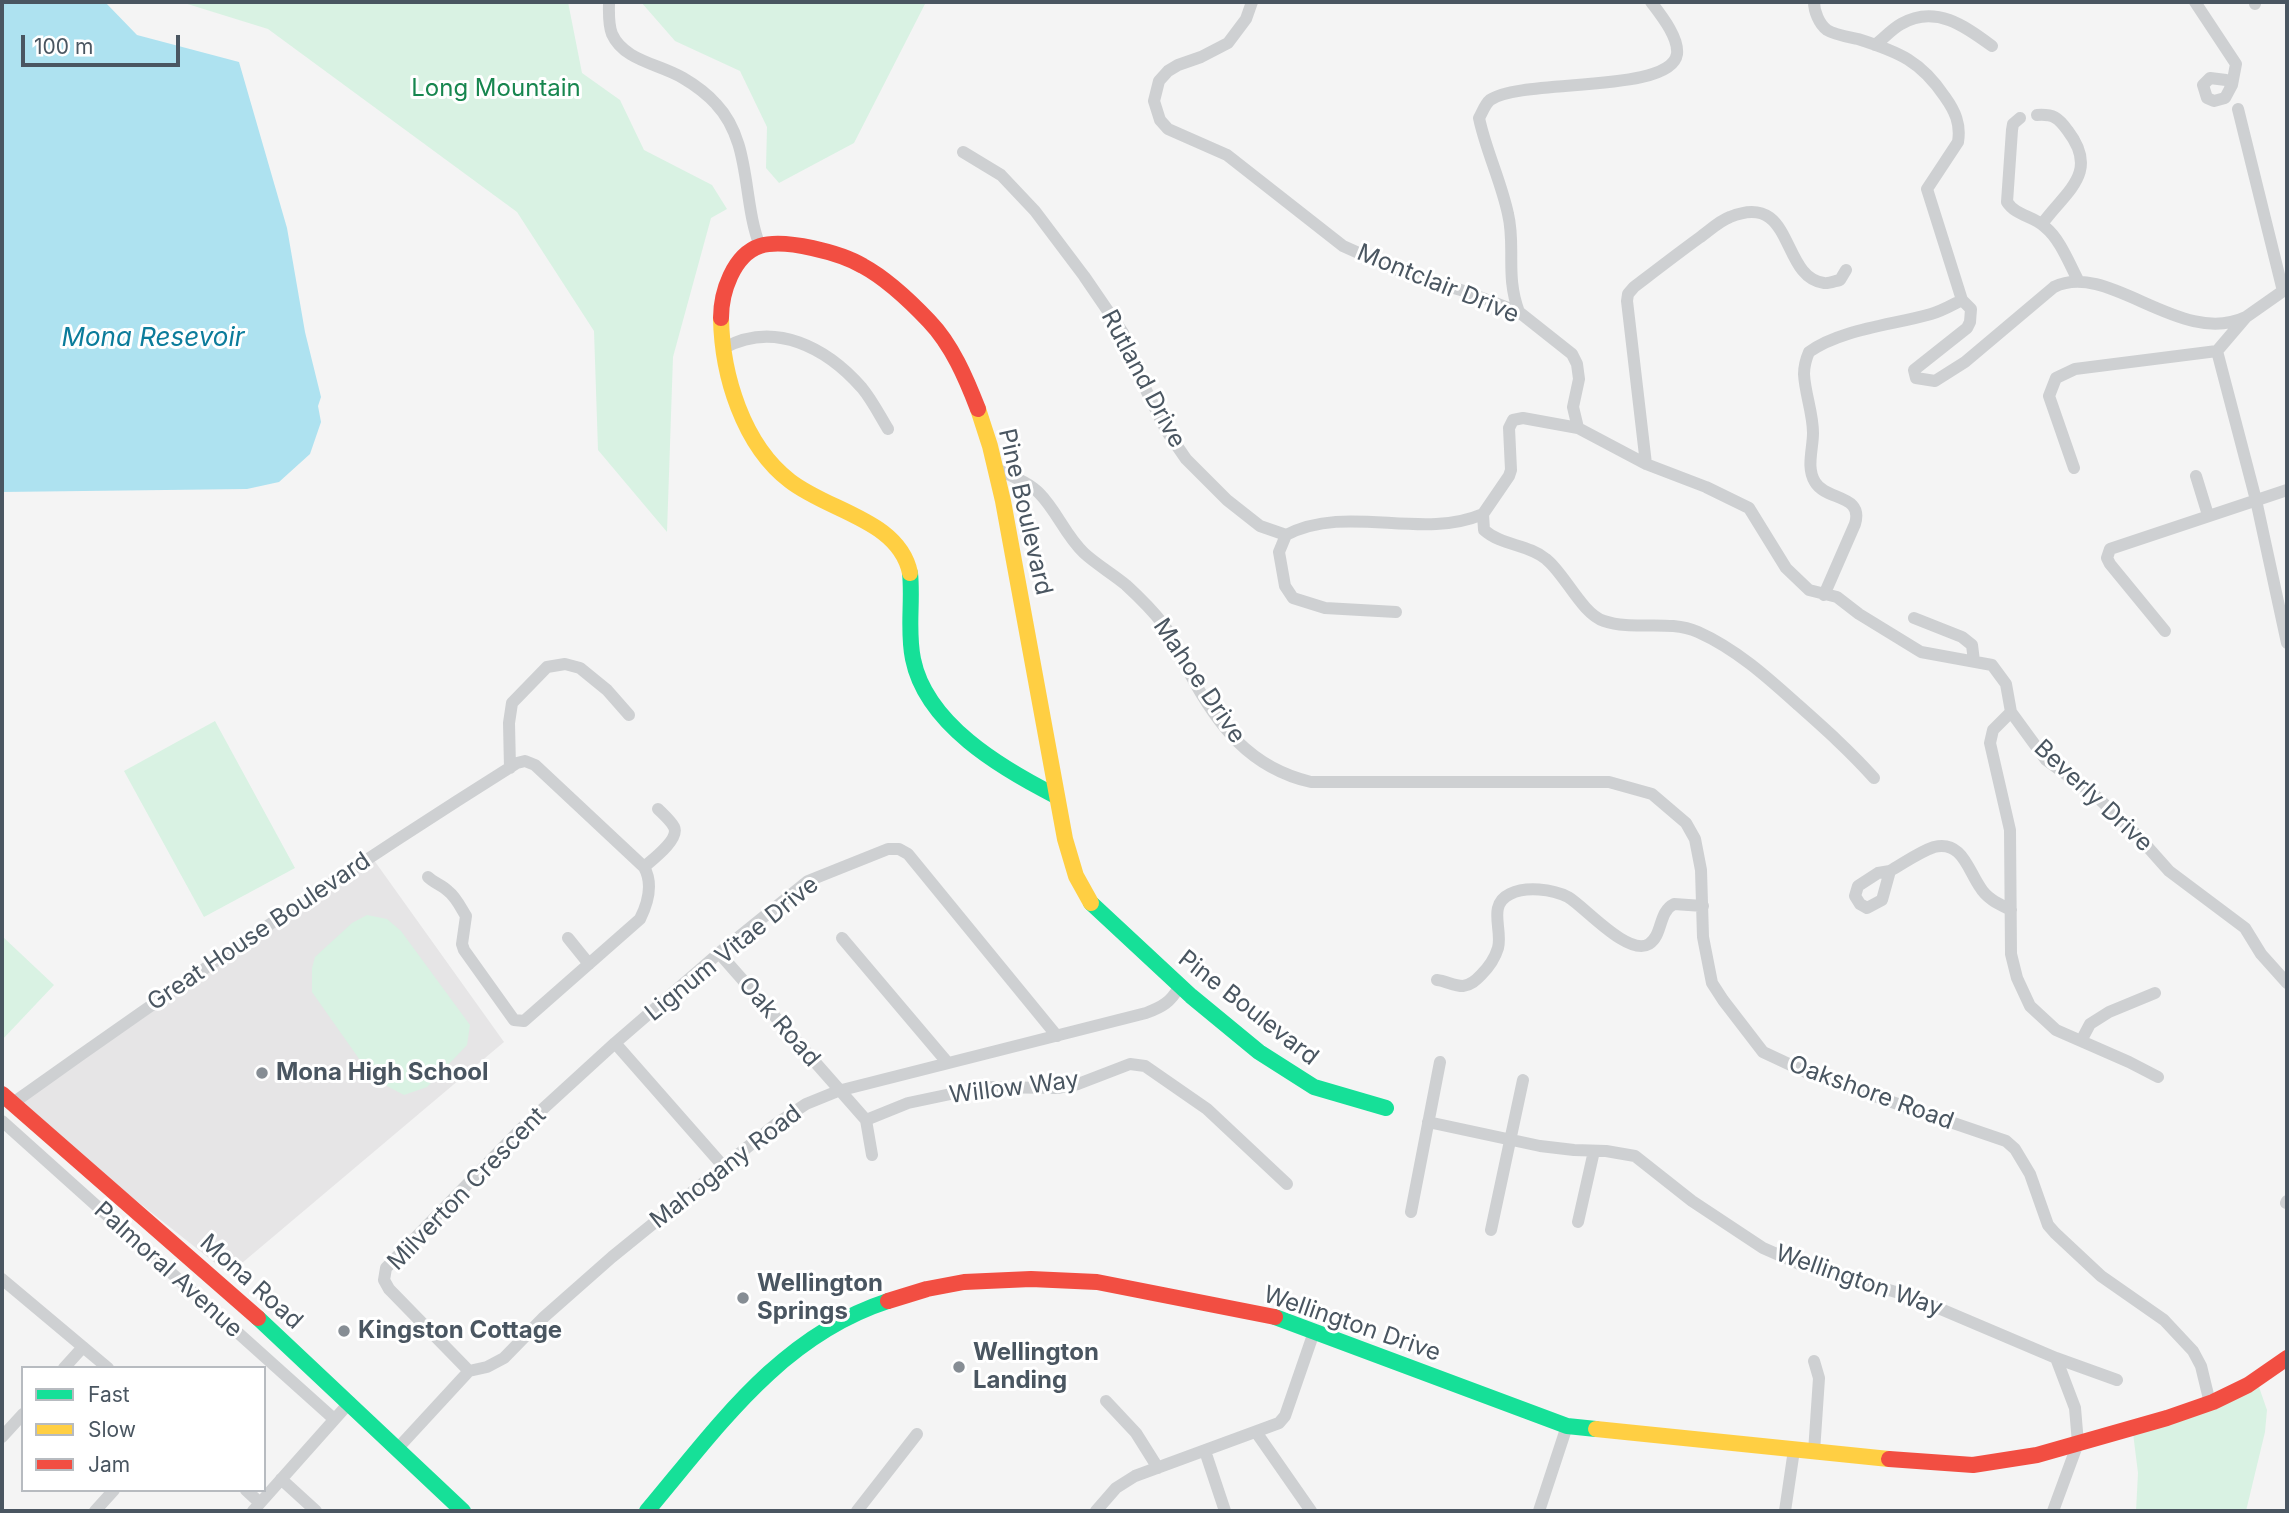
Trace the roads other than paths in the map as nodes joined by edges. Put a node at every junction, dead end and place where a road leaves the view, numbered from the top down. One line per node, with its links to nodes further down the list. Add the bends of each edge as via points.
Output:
1 (609, 2): 14 (street, via 612,34 623,48 685,79 708,96 726,118 745,170 752,227)
2 (1252, 2): 19 (street, Montclair Drive, via 1228,43 1178,65 1159,81 1154,101 1160,120 1227,155 1343,246 1401,272)
3 (1651, 2): 19 (street, via 1674,38 1675,60 1644,77 1515,90 1489,101 1479,118 1509,215 1511,284)
4 (1814, 2): 6 (street, via 1819,20 1828,30)
5 (2197, 5): 8 (street, via 2236,64)
6 (1875, 45): 7 (street, via 1914,18 1942,17 1964,25); 18 (street, via 1919,66 1957,116 1958,142 1927,189)
7 (1992, 46)
8 (2232, 85)
9 (2238, 109): 17 (street)
10 (2037, 115): 13 (street, via 2057,117 2077,142 2082,165 2066,197)
11 (2021, 118): 13 (street, via 2012,130 2007,202)
12 (963, 152): 33 (street, Rutland Drive, via 1001,175 1084,276 1123,332 1145,388 1186,459 1260,526)
13 (2042, 223): 16 (street)
14 (760, 246): 21 (street, via 732,271 723,291 719,324); 27 (street, Pine Boulevard, via 811,248 841,256 867,267 906,300 944,338 967,384)
15 (1846, 270): 25 (street, via 1840,280 1824,284 1809,276 1801,270 1779,227 1767,215 1753,212 1728,217 1633,287 1627,302)
16 (2078, 280): 18 (street, via 2054,287 1944,376 1935,381 1916,378 1915,367 1970,322 1971,309); 20 (street, via 2193,320 2215,324)
17 (2285, 291): 20 (street)
18 (1962, 300): 34 (street, via 1934,314 1835,338 1809,352 1804,373 1813,432 1812,478 1817,486 1850,502 1857,514)
19 (1519, 312): 23 (street, Montclair Drive, via 1572,354 1579,379 1573,407)
20 (2246, 317): 22 (street)
21 (724, 348): 24 (street, via 748,338 773,337 813,346 862,388); 45 (street, via 726,368 746,424 773,466 790,482 897,542 911,569 910,650 933,706 984,753)
22 (2217, 351): 26 (street, via 2075,369 2056,378 2049,396); 30 (street)
23 (1578, 428): 25 (street); 31 (street, via 1523,418 1513,421 1509,428 1511,470)
24 (888, 429)
25 (1646, 464): 34 (street, via 1749,509 1786,568 1810,590)
26 (2074, 468)
27 (997, 469): 44 (street, Mahoe Drive, via 1038,492 1085,554 1127,586 1165,626 1199,691 1227,731 1270,768 1311,782); 45 (street, Pine Boulevard)
28 (2196, 476): 32 (street)
29 (2287, 490): 30 (street)
30 (2256, 500): 32 (street); 38 (street)
31 (1483, 514): 33 (street, via 1443,525 1326,521); 43 (street, via 1484,530 1493,538 1546,558 1602,621 1674,625 1736,653 1849,749)
32 (2208, 515): 37 (street, via 2108,553 2110,564)
33 (1286, 535): 35 (street, via 1279,552 1285,586 1293,598 1325,608)
34 (1824, 595): 39 (street, Beverly Drive, via 1838,597 1921,652)
35 (1396, 612)
36 (1914, 618): 39 (street, via 1962,637 1972,645)
37 (2165, 631)
38 (2287, 643)
39 (1974, 661): 40 (street, Beverly Drive, via 1992,665 2006,684)
40 (2011, 712): 51 (street, via 1993,730 1990,743 2010,830); 57 (street, Beverly Drive, via 2046,760 2097,797 2169,871 2245,928)
41 (629, 715): 42 (street, via 580,668 565,664 547,667 512,703)
42 (510, 768): 47 (street, via 525,761 535,765); 68 (street, Great House Boulevard)
43 (1874, 778)
44 (1493, 782): 50 (street, Oakshore Road, via 1609,782 1652,794 1686,824 1695,839)
45 (1056, 796): 58 (street, Pine Boulevard, via 1084,892)
46 (659, 809): 47 (street, via 675,833)
47 (644, 867): 55 (street, via 648,893 640,919)
48 (1890, 871): 51 (street, via 1924,851 1950,848 1966,860 1980,889)
49 (428, 877): 55 (street, via 449,891 466,916 464,950 514,1020 524,1021)
50 (1703, 906): 56 (street, via 1669,906 1655,937 1639,946 1609,930 1569,898 1534,889 1510,894 1500,901 1498,948 1489,967 1464,986); 93 (street, Oakshore Road, via 1703,937 1712,983 1763,1052 1810,1074 2006,1141 2030,1174 2055,1233 2101,1276 2164,1320 2193,1351)
51 (2011, 910): 61 (street, via 2011,954 2030,1006 2056,1030)
52 (568, 938): 55 (street)
53 (842, 938): 63 (street)
54 (719, 953): 60 (street, Lignum Vitae Drive, via 807,881 888,849 899,849 908,854); 62 (street, Lignum Vitae Drive); 67 (street, Oak Road)
55 (589, 964)
56 (1437, 980)
57 (2287, 982)
58 (1179, 986): 60 (street, Mahogany Road, via 1162,1007); 69 (street, Pine Boulevard, via 1261,1053 1308,1084)
59 (2155, 993): 61 (street, via 2090,1024)
60 (1057, 1036): 63 (street, Mahogany Road)
61 (2081, 1041): 65 (street)
62 (615, 1043): 76 (street); 89 (street, Milverton Crescent, via 522,1128 386,1268 384,1280 389,1289)
63 (947, 1062): 67 (street, Mahogany Road)
64 (1440, 1062): 72 (street)
65 (2158, 1077)
66 (1523, 1080): 73 (street)
67 (838, 1091): 70 (street); 76 (street, Mahogany Road, via 806,1104 776,1124)
68 (8, 1099): 92 (street, Mona Road)
69 (1386, 1108)
70 (866, 1120): 75 (street); 77 (street, Willow Way, via 908,1103 984,1087 1057,1088 1130,1064 1145,1066 1207,1109)
71 (2, 1121): 95 (street, Palmoral Avenue)
72 (1428, 1122): 73 (street, Wellington Way); 78 (street)
73 (1510, 1140): 74 (street, Wellington Way); 80 (street)
74 (1594, 1151): 79 (street); 84 (street, Wellington Way, via 1635,1156 1712,1215 1783,1257 1910,1296)
75 (872, 1155)
76 (724, 1167): 89 (street, Mahogany Road, via 612,1257 504,1358)
77 (1287, 1184)
78 (1411, 1212)
79 (1578, 1222)
80 (1491, 1230)
81 (2, 1279): 83 (street)
82 (1314, 1332): 96 (street, Wellington Drive); 97 (street, via 1285,1416); 112 (street, Wellington Drive, via 1266,1314 1097,1282 1031,1279 927,1289 861,1310 787,1355 748,1391)
83 (83, 1347): 87 (street); 88 (street)
84 (2056, 1358): 90 (street, Wellington Way); 100 (street, via 2075,1408)
85 (2287, 1358): 93 (street, Wellington Drive, via 2243,1388)
86 (1814, 1361): 104 (street, via 1819,1378)
87 (67, 1366)
88 (106, 1366)
89 (469, 1371): 101 (street)
90 (2117, 1380)
91 (1106, 1401): 105 (street, via 1136,1433)
92 (350, 1402): 95 (street); 101 (street, Mona Road)
93 (2210, 1403): 100 (street, Wellington Drive)
94 (21, 1416): 99 (street)
95 (334, 1419): 106 (street)
96 (1567, 1426): 102 (street, Wellington Drive); 117 (street)
97 (1256, 1432): 103 (street); 116 (street)
98 (917, 1434): 113 (street)
99 (2, 1437)
100 (2078, 1443): 104 (street, Wellington Drive, via 1969,1466); 119 (street)
101 (398, 1448): 111 (street, Mona Road)
102 (1794, 1450): 104 (street, Wellington Drive); 118 (street)
103 (1205, 1451): 105 (street); 115 (street)
104 (1814, 1452)
105 (1158, 1468): 114 (street, via 1116,1488)
106 (281, 1479): 108 (street); 110 (street)
107 (112, 1492): 109 (street)
108 (256, 1507)
109 (95, 1511)
110 (316, 1511)
111 (463, 1511)
112 (647, 1511)
113 (857, 1511)
114 (1096, 1511)
115 (1225, 1511)
116 (1311, 1511)
117 (1539, 1511)
118 (1785, 1511)
119 (2053, 1511)

